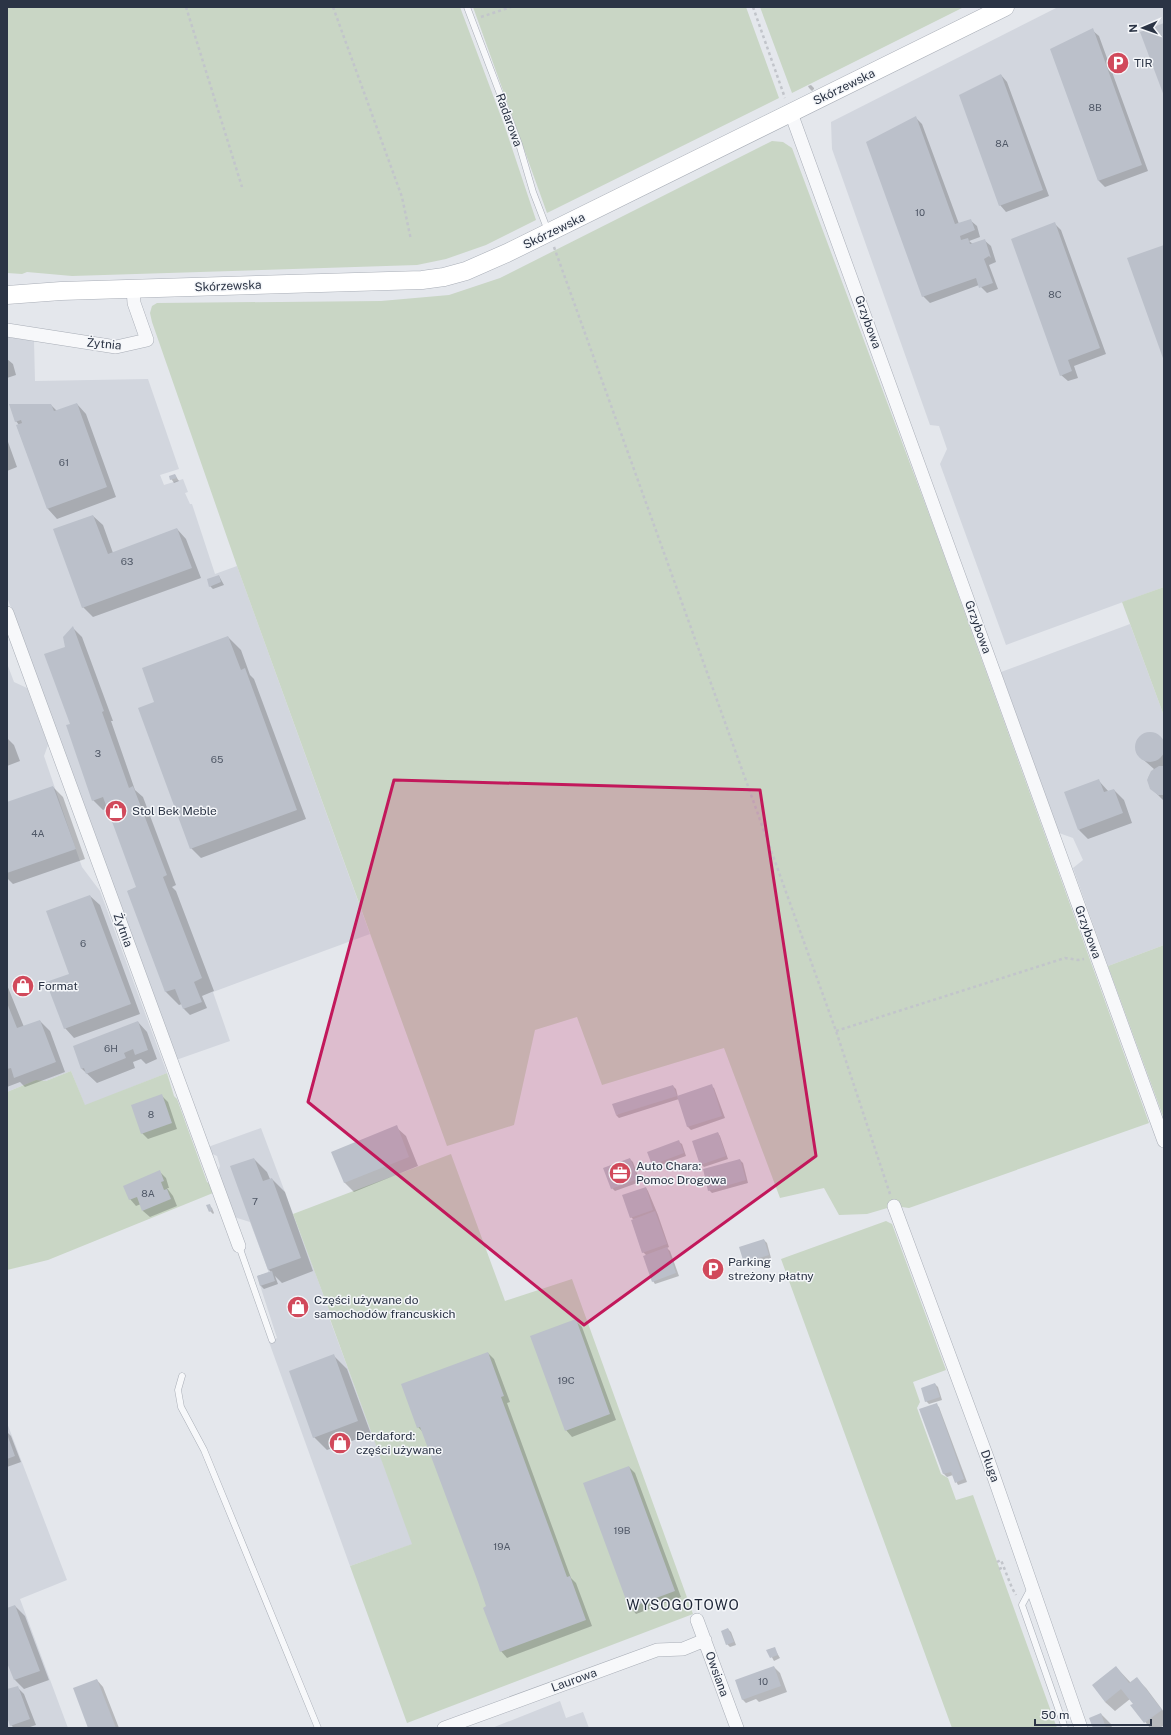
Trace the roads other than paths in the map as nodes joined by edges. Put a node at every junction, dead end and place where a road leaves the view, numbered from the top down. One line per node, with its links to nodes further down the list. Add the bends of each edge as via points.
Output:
1 (467, 7): 4 (lane, Radarowa, via 519,144 533,192)
2 (1005, 7): 3 (street, Skórzewska)
3 (791, 113): 4 (street, Skórzewska); 11 (street, Grzybowa)
4 (549, 233): 6 (street, Skórzewska, via 466,271 444,277 393,281)
5 (7, 288): 7 (street, Skórzewska)
6 (133, 288): 7 (street, Skórzewska); 9 (street, Żytnia, via 134,303 147,340 116,347)
7 (61, 291): 8 (street, Skórzewska)
8 (7, 294)
9 (7, 330)
10 (7, 614): 13 (street, Żytnia)
11 (1164, 1141)
12 (894, 1206): 16 (street, Długa, via 987,1458)
13 (239, 1246): 14 (lane)
14 (272, 1340)
15 (182, 1376): 19 (lane, via 178,1390 181,1407 204,1450)
16 (1031, 1588): 22 (lane, via 1022,1604); 23 (street, Długa)
17 (698, 1620): 18 (street, Owsiana)
18 (705, 1640): 20 (street, Laurowa, via 683,1649 657,1650); 21 (street, Owsiana)
19 (318, 1728)
20 (444, 1728)
21 (737, 1728)
22 (1065, 1728)
23 (1081, 1728)

